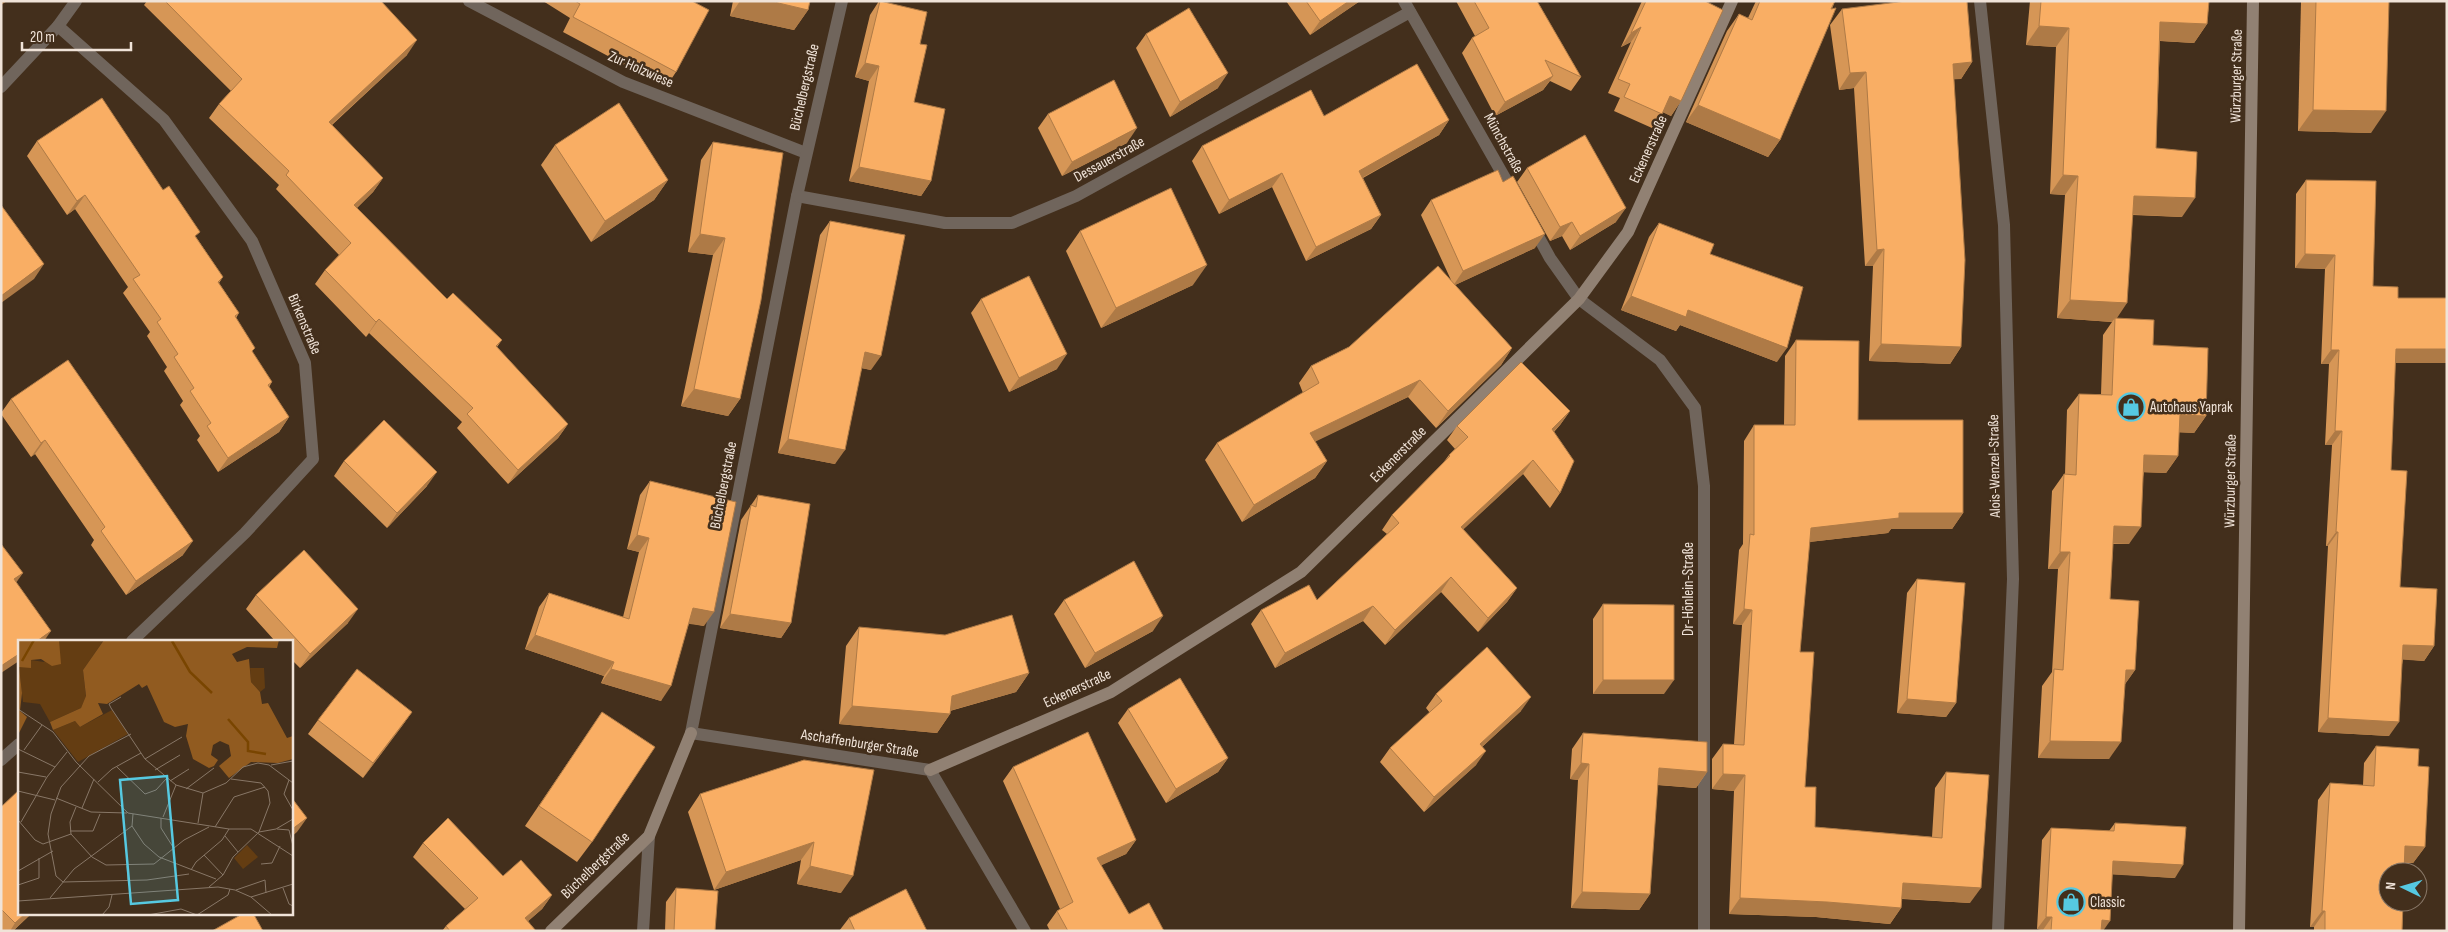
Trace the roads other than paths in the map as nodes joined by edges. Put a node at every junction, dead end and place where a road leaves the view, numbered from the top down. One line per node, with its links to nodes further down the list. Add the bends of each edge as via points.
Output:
1 (76, 1): 8 (street)
2 (469, 1): 10 (street, Zur Holzwiese, via 623,82)
3 (842, 1): 10 (street, Büchelbergstraße)
4 (1732, 1): 12 (street, Eckenerstraße, via 1628,232)
5 (1980, 1): 23 (street, Alois-Wenzel-Straße, via 2004,225 2013,578)
6 (2253, 1): 24 (street, Würzburger Straße)
7 (1407, 7): 11 (street, Dessauerstraße, via 1076,196 1012,222 945,223); 12 (street, Münchstraße, via 1550,258)
8 (58, 26): 9 (street); 13 (street, Birkenstraße, via 170,128 252,241 305,363 313,459 245,533)
9 (1, 87)
10 (806, 153): 11 (street, Büchelbergstraße)
11 (796, 196): 14 (street, Büchelbergstraße)
12 (1579, 299): 17 (street, Eckenerstraße, via 1301,572 1111,692); 22 (street, Dr-Hönlein-Straße, via 1660,360 1695,408 1704,486)
13 (133, 640)
14 (691, 733): 17 (street, Aschaffenburger Straße); 18 (street, Büchelbergstraße)
15 (18, 745): 16 (street)
16 (1, 760)
17 (930, 770): 21 (street, Aschaffenburger Straße)
18 (649, 836): 19 (street, Büchelbergstraße); 20 (street)
19 (551, 931)
20 (644, 931)
21 (1025, 931)
22 (1704, 931)
23 (1998, 931)
24 (2239, 931)

